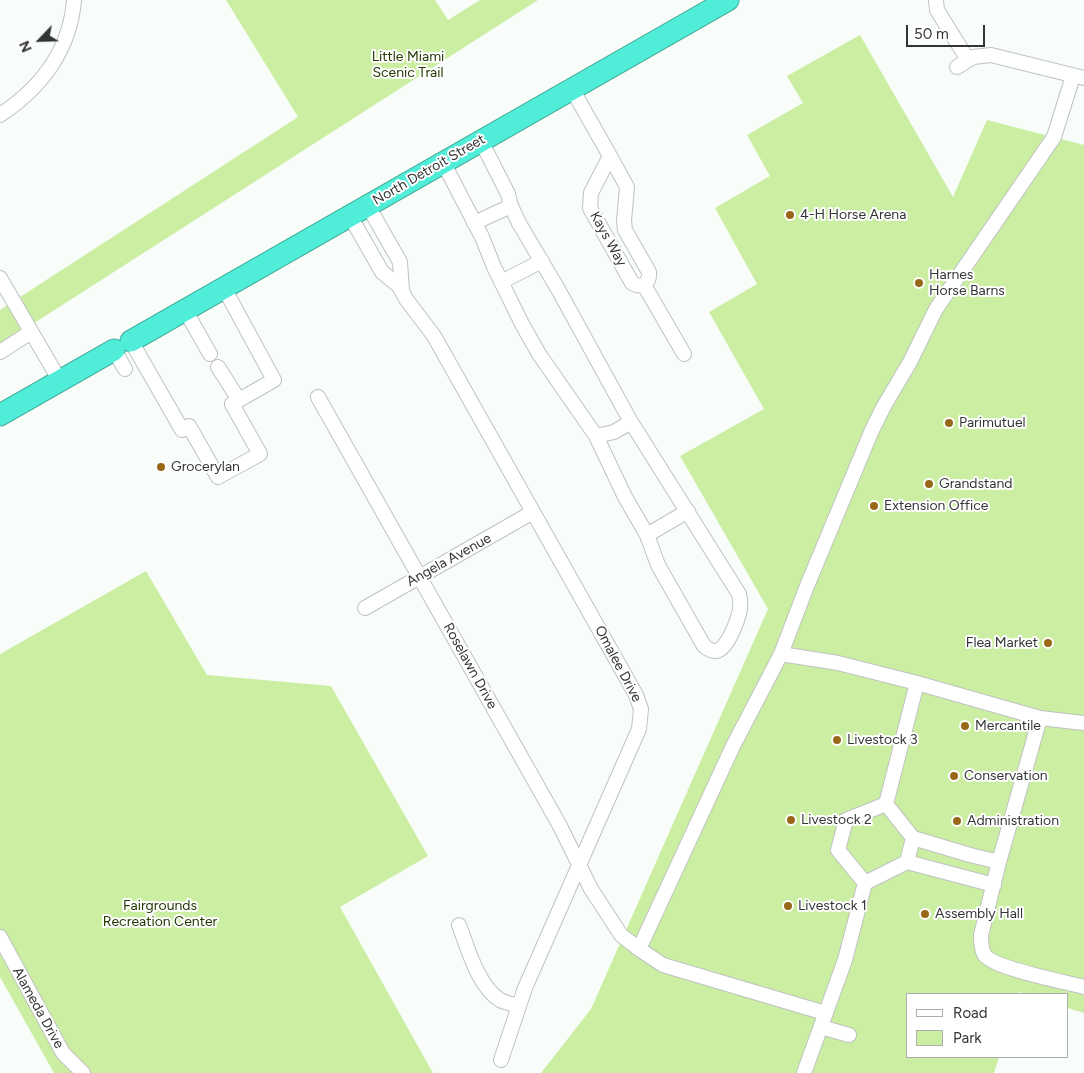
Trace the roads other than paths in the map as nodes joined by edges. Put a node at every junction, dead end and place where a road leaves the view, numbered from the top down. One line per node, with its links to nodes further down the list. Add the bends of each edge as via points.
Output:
1 (74, 0): 6 (street, via 66,38 55,62 33,90)
2 (728, 0): 5 (highway, North Detroit Street)
3 (936, 0): 4 (street, via 937,10 962,63 973,57 991,55)
4 (1078, 77): 36 (street, via 1054,136 936,309 884,406 810,577)
5 (572, 89): 7 (highway, North Detroit Street); 8 (street, Kays Way)
6 (0, 115)
7 (481, 141): 9 (highway, North Detroit Street); 10 (street)
8 (610, 156): 16 (street, Kays Way, via 628,187 625,230 649,272); 16 (street, Kays Way, via 590,193 590,208 632,283)
9 (443, 162): 11 (highway, North Detroit Street); 12 (street)
10 (511, 206): 12 (street); 13 (street)
11 (359, 211): 17 (highway, North Detroit Street); 18 (street, Omalee Drive, via 382,272); 18 (street, Omalee Drive, via 400,262)
12 (474, 223): 15 (street)
13 (542, 261): 15 (street); 29 (street)
14 (0, 278): 20 (street)
15 (501, 282): 30 (street, via 538,354)
16 (644, 285): 23 (street, Kays Way)
17 (224, 288): 19 (highway, North Detroit Street); 27 (street, via 274,380)
18 (402, 291): 32 (street, Omalee Drive, via 434,336)
19 (185, 310): 21 (highway, North Detroit Street); 27 (street)
20 (31, 332): 22 (street); 25 (street)
21 (122, 346): 24 (street); 25 (highway, North Detroit Street); 27 (street, via 182,430 189,426 218,477 260,454 232,404)
22 (0, 352)
23 (684, 354)
24 (125, 369)
25 (60, 381): 28 (highway, North Detroit Street)
26 (318, 397): 34 (street, Roselawn Drive)
27 (239, 400)
28 (0, 415)
29 (631, 422): 30 (street, via 614,432); 31 (street)
30 (596, 436): 33 (street, via 625,498)
31 (688, 511): 33 (street); 33 (street, via 741,601 724,647 712,651 704,646 658,565)
32 (533, 512): 34 (street, Angela Avenue); 44 (street, Omalee Drive, via 636,694 641,709 639,729)
33 (647, 535)
34 (419, 576): 35 (street, Angela Avenue); 44 (street, Roselawn Drive)
35 (365, 608)
36 (781, 654): 37 (street, via 838,663); 49 (street, via 733,746)
37 (917, 683): 38 (street); 40 (street)
38 (1040, 718): 39 (street); 43 (street)
39 (1084, 722)
40 (886, 804): 41 (street); 45 (street, via 846,820 838,850)
41 (913, 838): 42 (street); 43 (street)
42 (907, 862): 45 (street); 46 (street)
43 (999, 862): 46 (street)
44 (578, 863): 49 (street, Roselawn Drive, via 622,935); 51 (street, Omalee Drive)
45 (865, 883): 52 (street, via 845,960)
46 (994, 885): 50 (street, via 981,934 984,955 1005,967)
47 (459, 925): 51 (street, via 473,962 493,994 504,1002)
48 (0, 937): 56 (street, Alameda Drive, via 63,1053)
49 (639, 950): 52 (street, Roselawn Drive, via 663,965)
50 (1084, 987)
51 (519, 1006): 55 (street, Omalee Drive)
52 (825, 1013): 53 (street)
53 (821, 1027): 54 (street); 57 (street)
54 (850, 1035)
55 (500, 1060)
56 (83, 1073)
57 (804, 1073)

